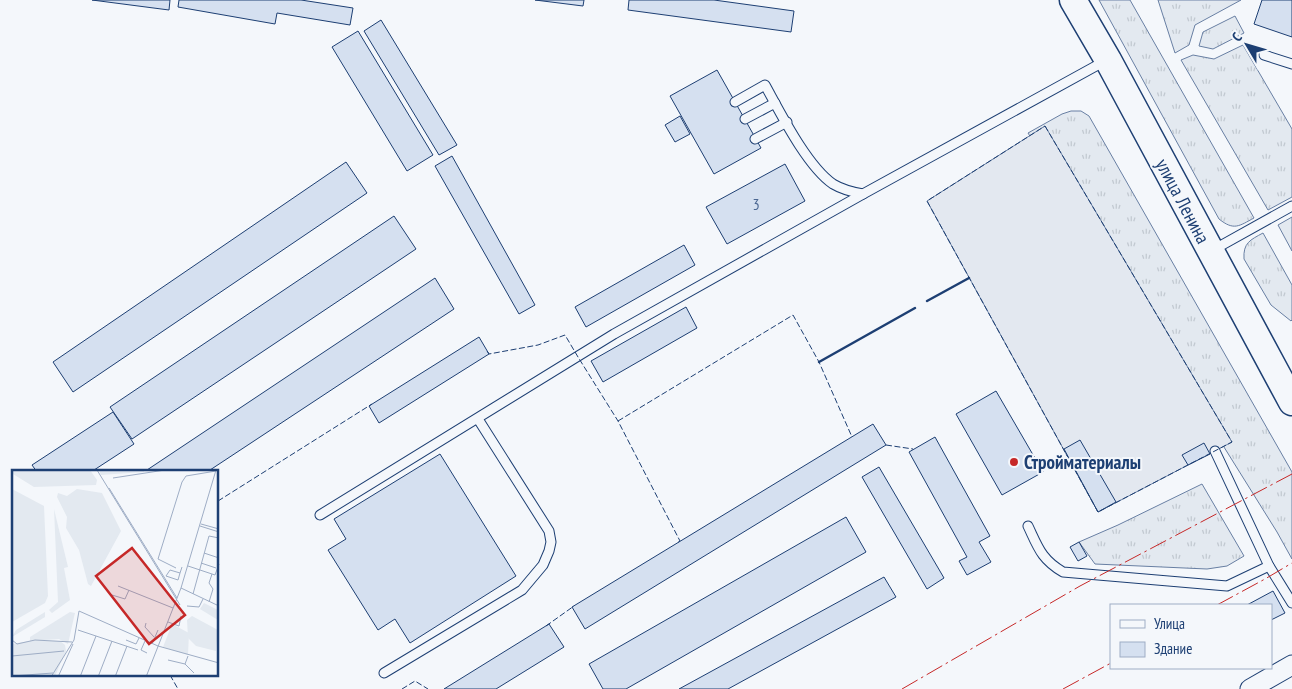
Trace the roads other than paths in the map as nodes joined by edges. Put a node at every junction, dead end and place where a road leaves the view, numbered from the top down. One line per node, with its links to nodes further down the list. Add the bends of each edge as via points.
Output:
1 (1073, 0): 3 (main road, улица Ленина)
2 (1264, 55): 4 (lane)
3 (1108, 60): 10 (lane); 12 (main road, улица Ленина)
4 (1292, 64)
5 (735, 102): 6 (lane, via 765,85)
6 (776, 103): 7 (lane); 8 (lane)
7 (745, 119)
8 (787, 122): 9 (lane); 10 (lane, via 800,146 824,176 847,190)
9 (756, 139)
10 (863, 194): 14 (lane, via 614,334)
11 (1292, 206): 12 (lane)
12 (1210, 252): 13 (main road, улица Ленина)
13 (1292, 402)
14 (478, 419): 16 (lane); 21 (lane, via 548,531 550,551 543,566 522,590)
15 (1215, 451): 18 (lane)
16 (320, 515)
17 (1028, 526): 18 (lane, via 1044,557 1063,572 1227,586)
18 (1269, 566): 19 (lane)
19 (1292, 603)
20 (1292, 665): 22 (street)
21 (384, 673)
22 (1250, 689)

